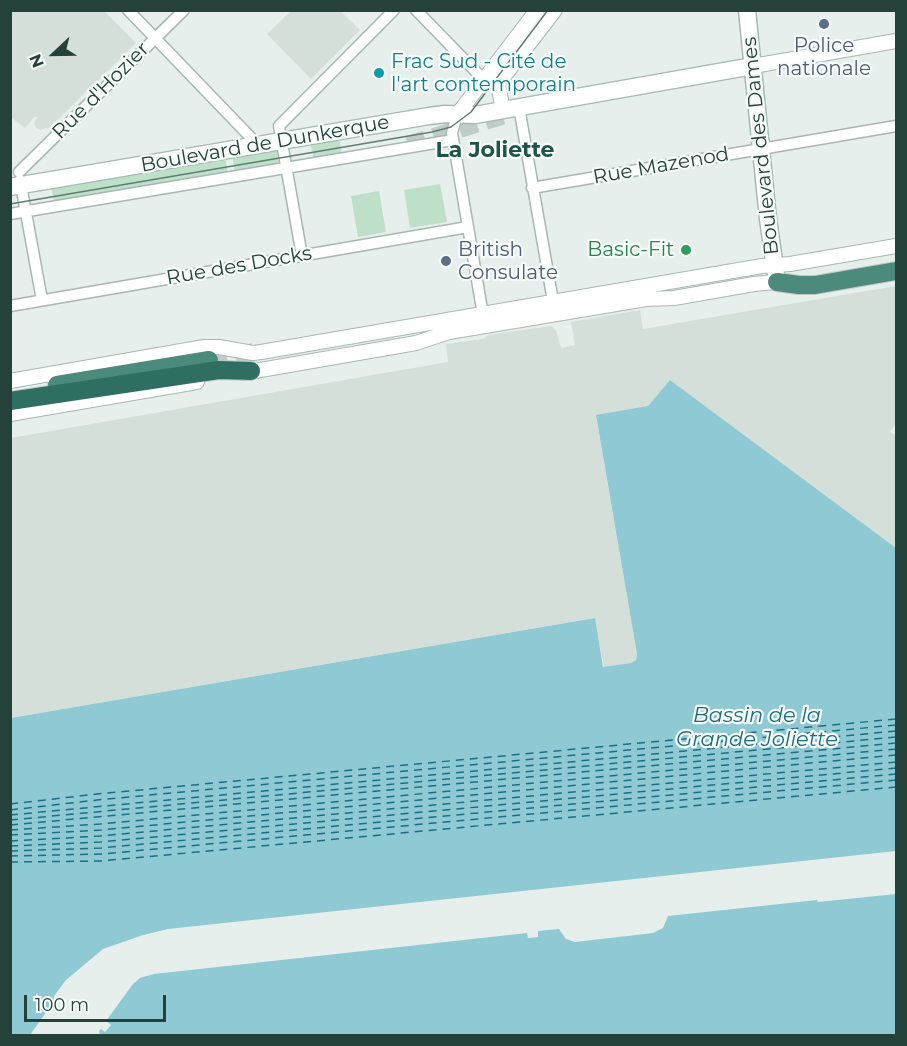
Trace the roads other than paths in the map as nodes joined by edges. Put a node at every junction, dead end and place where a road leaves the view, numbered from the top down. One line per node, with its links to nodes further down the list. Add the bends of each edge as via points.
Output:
1 (129, 10): 8 (street)
2 (184, 10): 8 (street, Rue d'Hozier)
3 (394, 10): 16 (street, via 279,126)
4 (416, 10): 11 (street)
5 (537, 10): 11 (street)
6 (555, 10): 12 (street, via 498,84)
7 (747, 10): 10 (main road, Boulevard des Dames)
8 (155, 38): 17 (street); 20 (street, Rue d'Hozier)
9 (897, 40): 10 (street)
10 (753, 66): 12 (main road, Boulevard de Dunkerque); 18 (main road, Boulevard des Dames)
11 (484, 80): 13 (street)
12 (511, 108): 13 (main road, Boulevard de Dunkerque); 21 (street)
13 (457, 115): 15 (street); 16 (main road, Boulevard de Dunkerque, via 441,114)
14 (897, 126): 18 (street, Rue Mazenod)
15 (453, 140): 19 (street, Boulevard de Dunkerque); 24 (street)
16 (282, 141): 17 (main road, Boulevard de Dunkerque); 19 (street)
17 (258, 145): 20 (main road, Boulevard de Dunkerque)
18 (762, 148): 21 (street, Rue Mazenod); 29 (main road, Boulevard des Dames)
19 (286, 167): 22 (street, Boulevard de Dunkerque); 26 (street)
20 (15, 177): 22 (street)
21 (532, 188): 32 (street)
22 (26, 212): 23 (street, Boulevard de Dunkerque); 30 (street)
23 (10, 214)
24 (468, 227): 26 (street, Rue des Docks); 33 (street)
25 (897, 246): 29 (street, via 790,264)
26 (302, 256): 30 (street, Rue des Docks)
27 (897, 262): 29 (street)
28 (897, 271): 29 (highway, via 815,285 799,285)
29 (775, 273): 32 (street, via 754,284 674,298)
30 (42, 300): 31 (street, Rue des Docks)
31 (10, 306)
32 (554, 308): 33 (street)
33 (484, 320): 35 (street, via 416,343); 36 (street, via 261,352 204,347)
34 (209, 360): 36 (highway)
35 (251, 371): 36 (highway, via 219,370); 37 (street)
36 (15, 393)
37 (10, 414)

